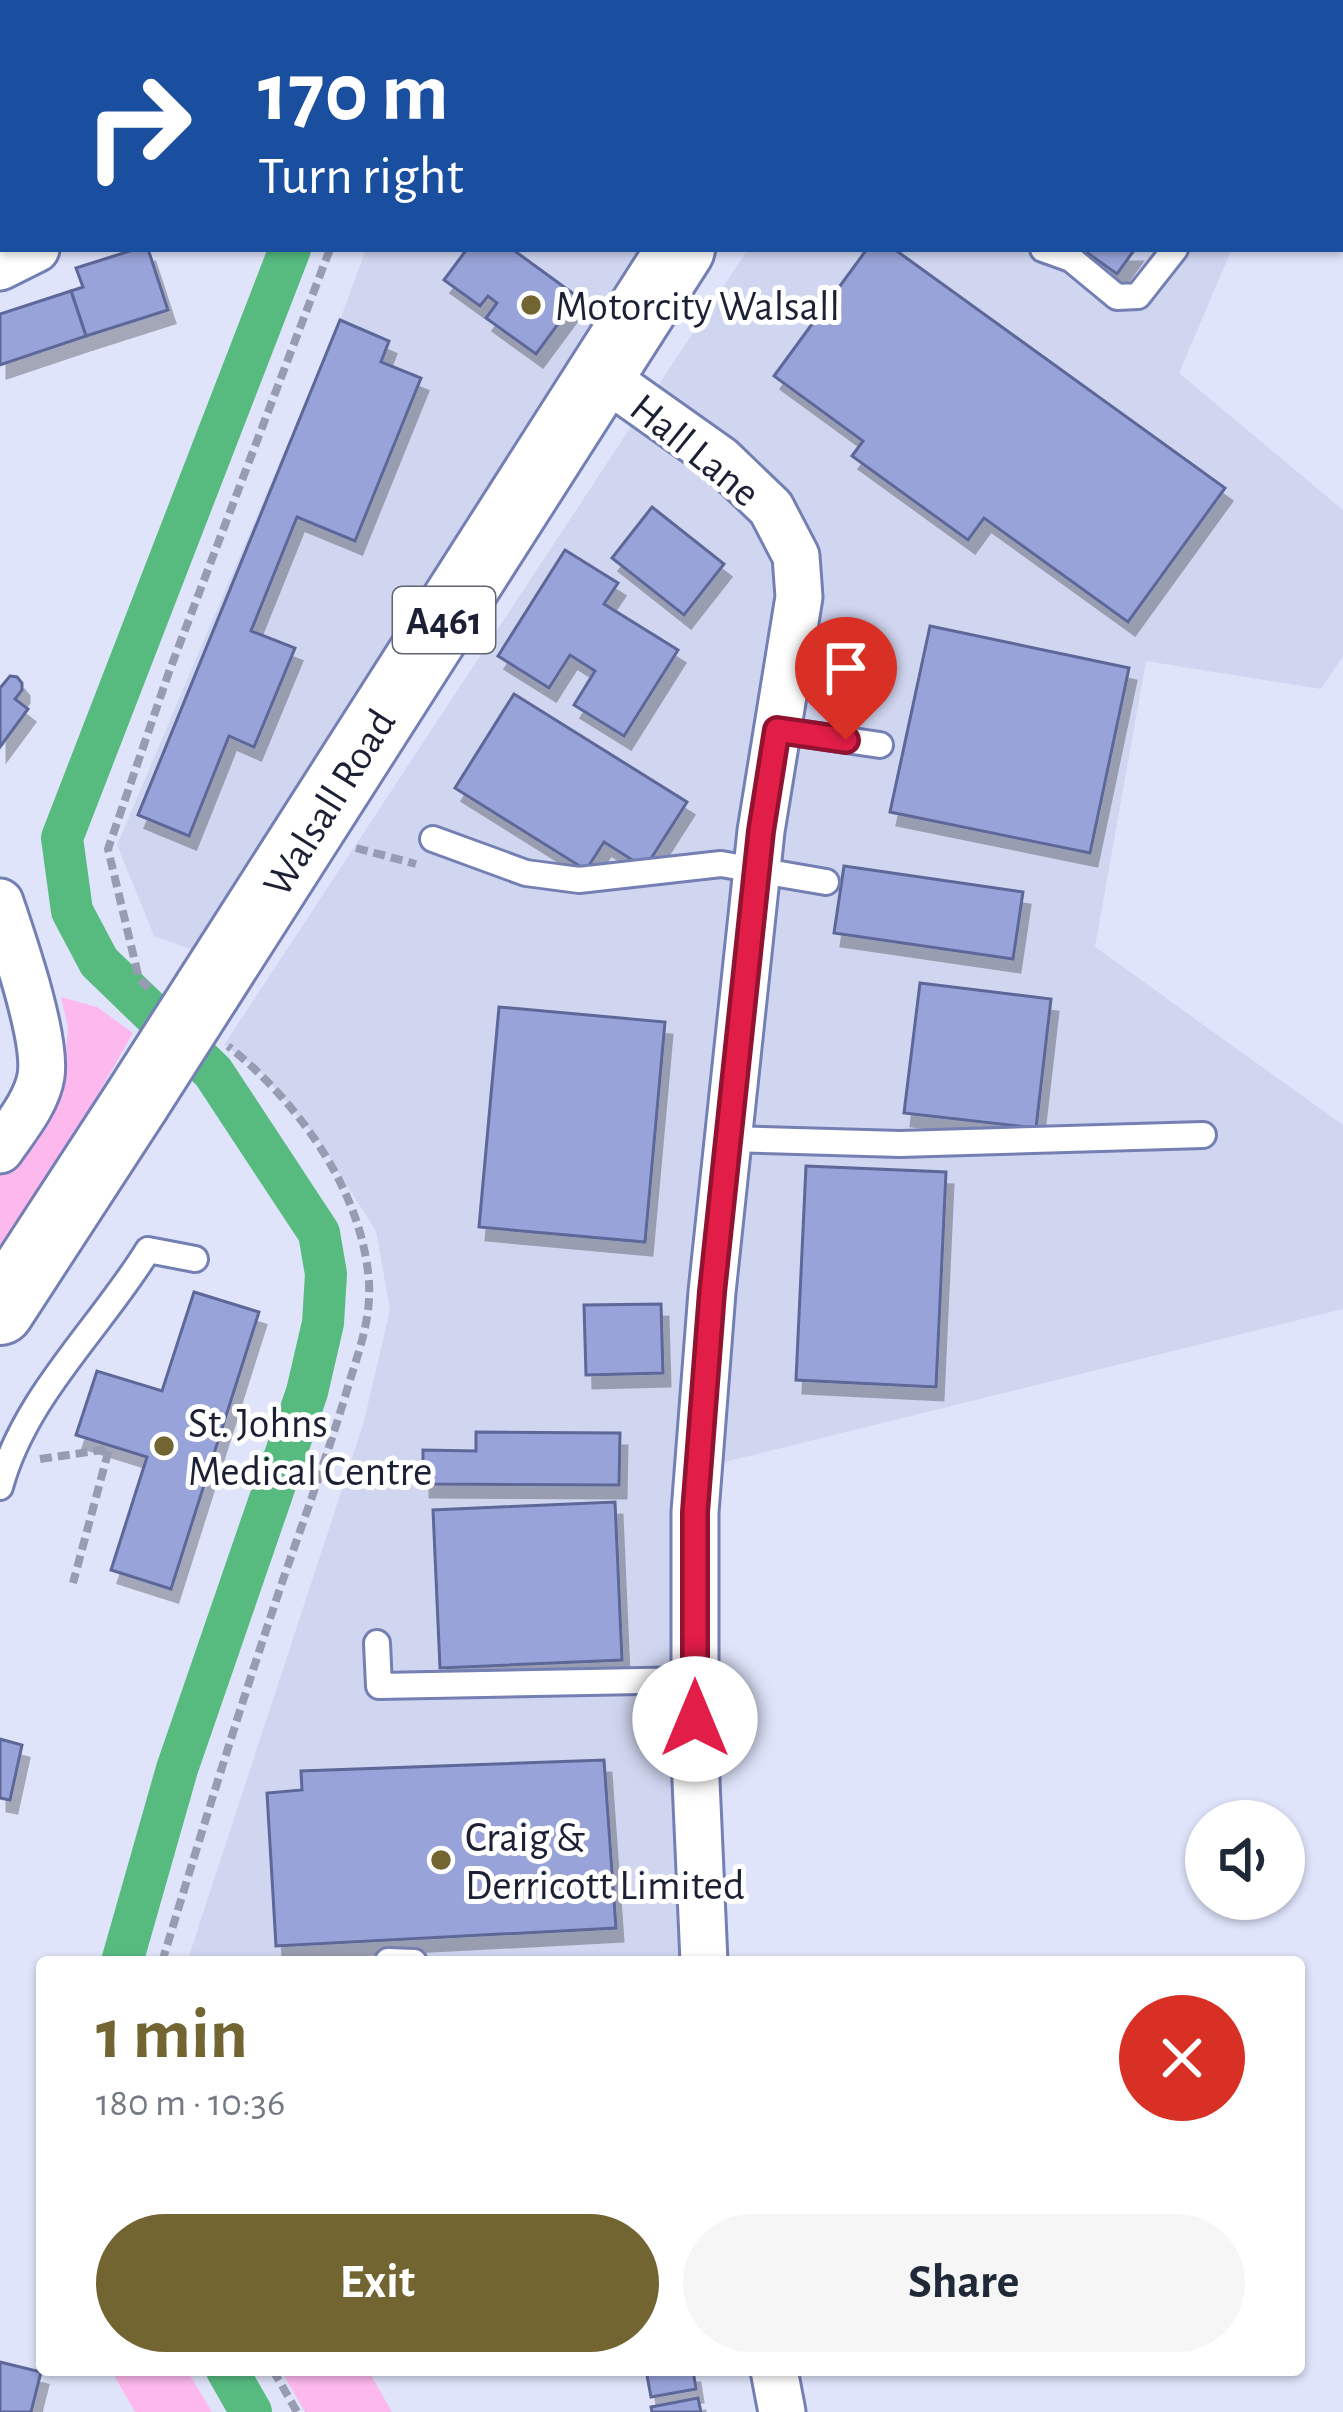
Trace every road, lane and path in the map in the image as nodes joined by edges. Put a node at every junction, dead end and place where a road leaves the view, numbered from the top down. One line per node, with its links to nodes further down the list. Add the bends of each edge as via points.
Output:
1 (30, 252): 6 (street)
2 (329, 252): 16 (path, via 108,849 139,979)
3 (679, 252): 7 (highway, Walsall Road / A461)
4 (1050, 252): 5 (lane, via 1117,297 1138,296)
5 (1173, 252)
6 (0, 267)
7 (600, 374): 8 (street, Hall Lane, via 720,459 771,508 796,556 799,597); 16 (highway, Walsall Road / A461)
8 (777, 730): 9 (lane); 13 (street, Hall Lane)
9 (880, 745)
10 (433, 839): 13 (lane, via 526,873 579,880 721,864)
11 (354, 848): 12 (path)
12 (379, 853)
13 (757, 870): 14 (lane); 18 (street, Hall Lane)
14 (826, 882)
15 (5, 918): 19 (street, via 40,1045 41,1077)
16 (196, 1010): 21 (highway, A461, bridge); 27 (path, via 290,1107 346,1193 369,1286 367,1324 338,1422)
17 (1203, 1135): 18 (lane, via 900,1144)
18 (728, 1139): 26 (street, Hall Lane, via 695,1512)
19 (0, 1150)
20 (195, 1259): 23 (lane, via 148,1250 41,1399)
21 (0, 1311)
22 (29, 1477): 24 (path, via 35,1459 110,1449)
23 (0, 1487)
24 (74, 1583)
25 (377, 1643): 26 (lane, via 380,1686)
26 (694, 1680): 28 (street, Hall Lane)
27 (164, 1956)
28 (704, 1956)
29 (276, 2376): 31 (path)
30 (775, 2376): 32 (street)
31 (297, 2412)
32 (782, 2412)

